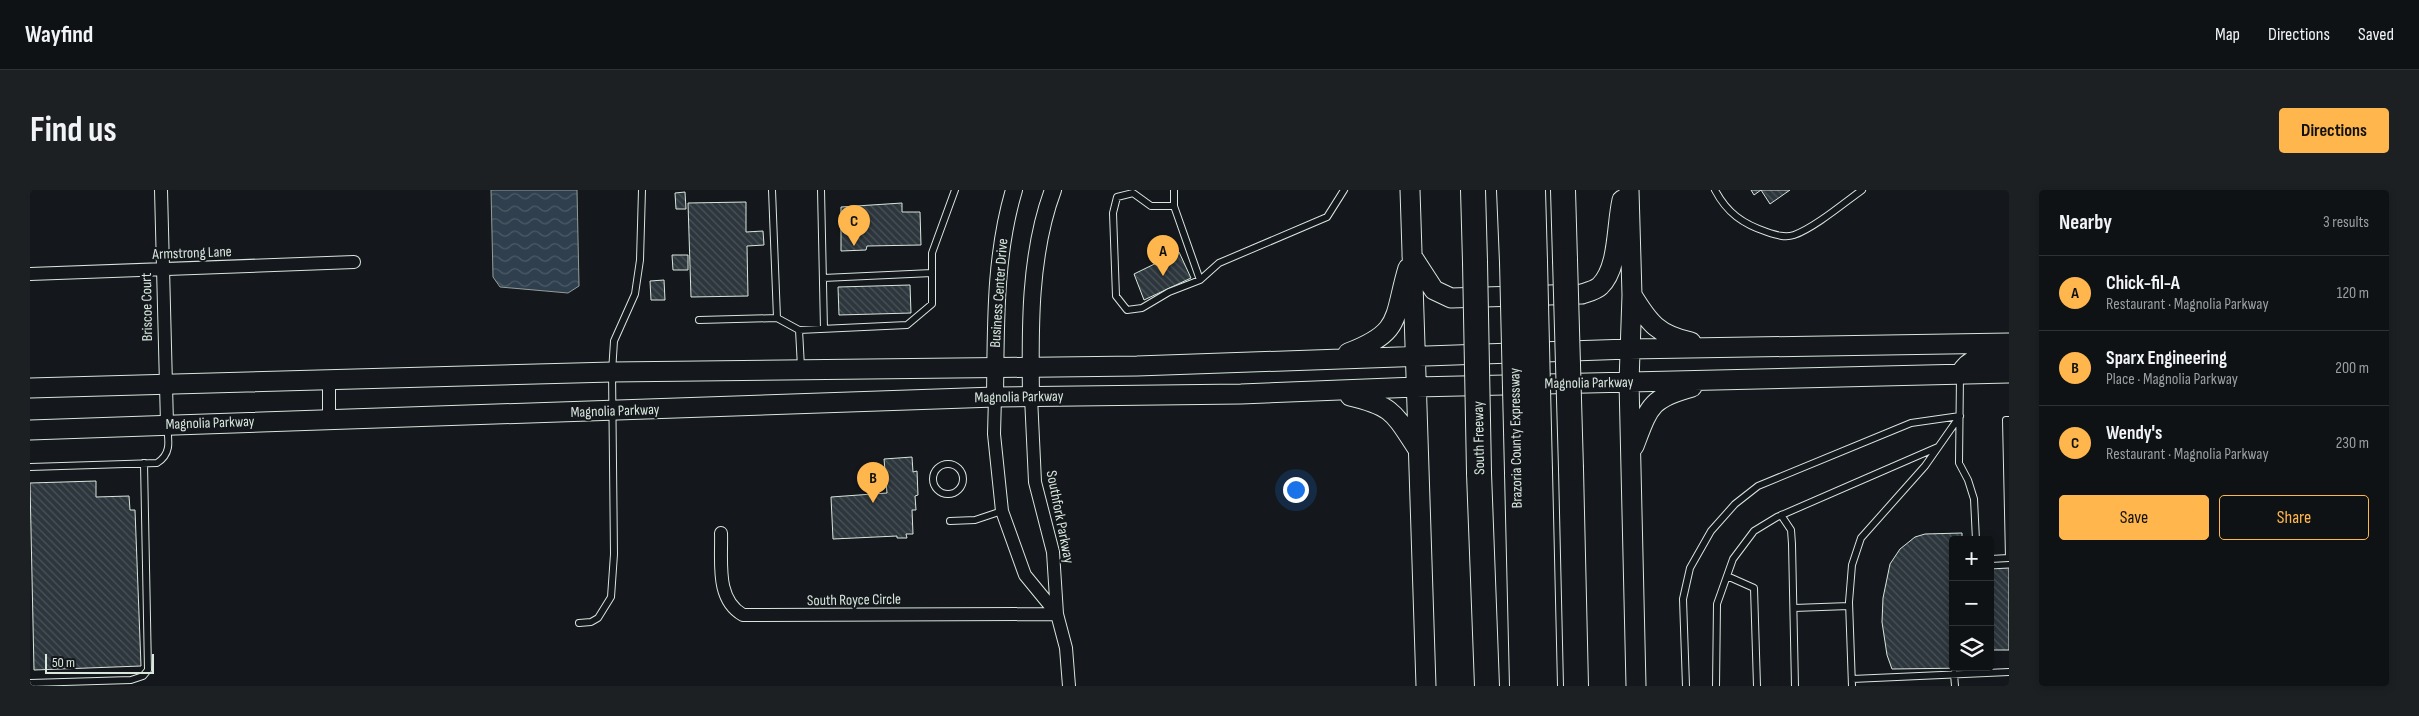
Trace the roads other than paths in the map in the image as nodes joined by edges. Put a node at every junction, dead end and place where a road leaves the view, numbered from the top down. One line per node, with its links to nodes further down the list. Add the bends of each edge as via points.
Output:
1 (161, 190): 22 (street, Briscoe Court)
2 (642, 190): 41 (lane, via 640,260 635,294 614,341)
3 (772, 190): 28 (lane)
4 (821, 190): 25 (lane)
5 (955, 190): 23 (lane, via 932,253)
6 (1014, 190): 39 (street, Business Center Drive, via 1006,215 1001,251)
7 (1053, 190): 40 (street, via 1037,256)
8 (1174, 190): 19 (lane)
9 (1344, 190): 26 (lane, via 1327,217 1219,263)
10 (1410, 190): 20 (main road)
11 (1473, 190): 83 (highway, South Freeway, bridge)
12 (1509, 190): 84 (highway, Brazoria County Expressway, bridge)
13 (1533, 190): 85 (highway, Brazoria County Expressway, bridge)
14 (1563, 190): 86 (highway, bridge)
15 (1624, 190): 20 (main road, via 1615,256 1607,277 1599,288 1582,294 1451,298 1434,290)
16 (1629, 190): 27 (main road)
17 (1715, 190): 18 (lane, via 1736,218 1750,227 1784,236 1803,231)
18 (1862, 190)
19 (1174, 206): 26 (lane); 26 (lane, via 1152,206 1134,193 1118,197 1113,213 1116,296 1127,310 1142,308 1169,292)
20 (1412, 255): 35 (main road); 37 (main road, via 1395,321 1387,332 1368,345)
21 (354, 262): 22 (street, Armstrong Lane)
22 (163, 270): 24 (street, Armstrong Lane); 47 (street, Briscoe Court)
23 (932, 273): 25 (lane); 30 (lane, via 932,304 908,326)
24 (30, 274)
25 (823, 278): 30 (lane)
26 (1200, 280)
27 (1632, 295): 33 (main road, via 1649,322 1670,338); 34 (main road)
28 (777, 318): 29 (lane); 31 (lane)
29 (699, 320)
30 (824, 329): 31 (lane)
31 (799, 330): 38 (lane)
32 (2009, 343): 33 (main road, Magnolia Parkway)
33 (1716, 348): 34 (main road, Magnolia Parkway)
34 (1629, 349): 35 (main road, Magnolia Parkway); 46 (main road)
35 (1416, 355): 37 (main road, Magnolia Parkway); 48 (main road)
36 (2009, 355): 43 (main road, via 1978,358 1966,363)
37 (1335, 358): 40 (main road, Magnolia Parkway)
38 (801, 368): 39 (main road, Magnolia Parkway); 41 (main road, Magnolia Parkway)
39 (995, 368): 40 (main road, Magnolia Parkway); 52 (street, Business Center Drive)
40 (1031, 368): 51 (street)
41 (612, 372): 44 (main road, Magnolia Parkway); 53 (lane)
42 (2009, 373): 43 (main road, Magnolia Parkway)
43 (1960, 374): 45 (main road, Magnolia Parkway); 54 (lane)
44 (329, 380): 47 (main road, Magnolia Parkway); 55 (street)
45 (1718, 380): 46 (main road, Magnolia Parkway); 61 (main road, via 1676,391 1656,402 1647,414)
46 (1629, 382): 48 (main road, Magnolia Parkway); 61 (main road)
47 (166, 384): 49 (main road, Magnolia Parkway); 57 (street, Briscoe Court)
48 (1416, 387): 50 (main road, Magnolia Parkway); 60 (main road)
49 (30, 388)
50 (1324, 390): 51 (main road, Magnolia Parkway); 60 (main road, via 1373,401 1394,413)
51 (1032, 397): 52 (main road, Magnolia Parkway); 75 (street, Southfork Parkway, via 1035,482 1053,552)
52 (994, 398): 53 (main road, Magnolia Parkway); 65 (street, Southfork Parkway, via 994,434)
53 (613, 411): 55 (main road, Magnolia Parkway); 76 (lane, via 614,554 611,597 598,618)
54 (1960, 416): 59 (lane); 69 (lane, via 1959,463 1974,500); 88 (lane, via 1911,423 1758,486 1735,504 1711,531 1690,568 1683,598)
55 (329, 419): 57 (main road, Magnolia Parkway)
56 (2009, 420): 70 (lane, via 2006,420)
57 (167, 424): 58 (main road, Magnolia Parkway); 62 (lane, via 169,450 165,458 157,463)
58 (30, 430)
59 (1938, 447): 66 (lane); 73 (lane, via 1862,538 1852,565)
60 (1418, 449): 82 (main road)
61 (1630, 457): 87 (main road)
62 (144, 463): 64 (lane); 80 (lane, via 148,670 131,680)
63 (942, 465): 63 (lane, via 953,465 963,477 961,487 953,493 943,494 934,485 934,471)
64 (30, 467)
65 (1002, 511): 67 (lane, via 976,520); 75 (street, Southfork Parkway, via 1025,575)
66 (1781, 515): 72 (lane, via 1754,531 1733,559); 74 (lane, via 1791,530)
67 (950, 521)
68 (721, 533): 75 (street, South Royce Circle, via 723,586 732,609 743,615)
69 (1976, 536)
70 (2009, 558): 71 (lane)
71 (1994, 559)
72 (1727, 576): 89 (lane, via 1717,604); 90 (lane, via 1754,588)
73 (1849, 606): 74 (lane); 79 (lane)
74 (1794, 608): 91 (lane)
75 (1057, 614): 81 (street, Southfork Parkway, via 1066,648)
76 (579, 622)
77 (2009, 672): 78 (lane)
78 (1954, 674): 79 (lane); 92 (lane)
79 (1852, 682)
80 (30, 683)
81 (1069, 686)
82 (1426, 686)
83 (1487, 686)
84 (1522, 686)
85 (1545, 686)
86 (1576, 686)
87 (1636, 686)
88 (1686, 686)
89 (1716, 686)
90 (1757, 686)
91 (1795, 686)
92 (1955, 686)

